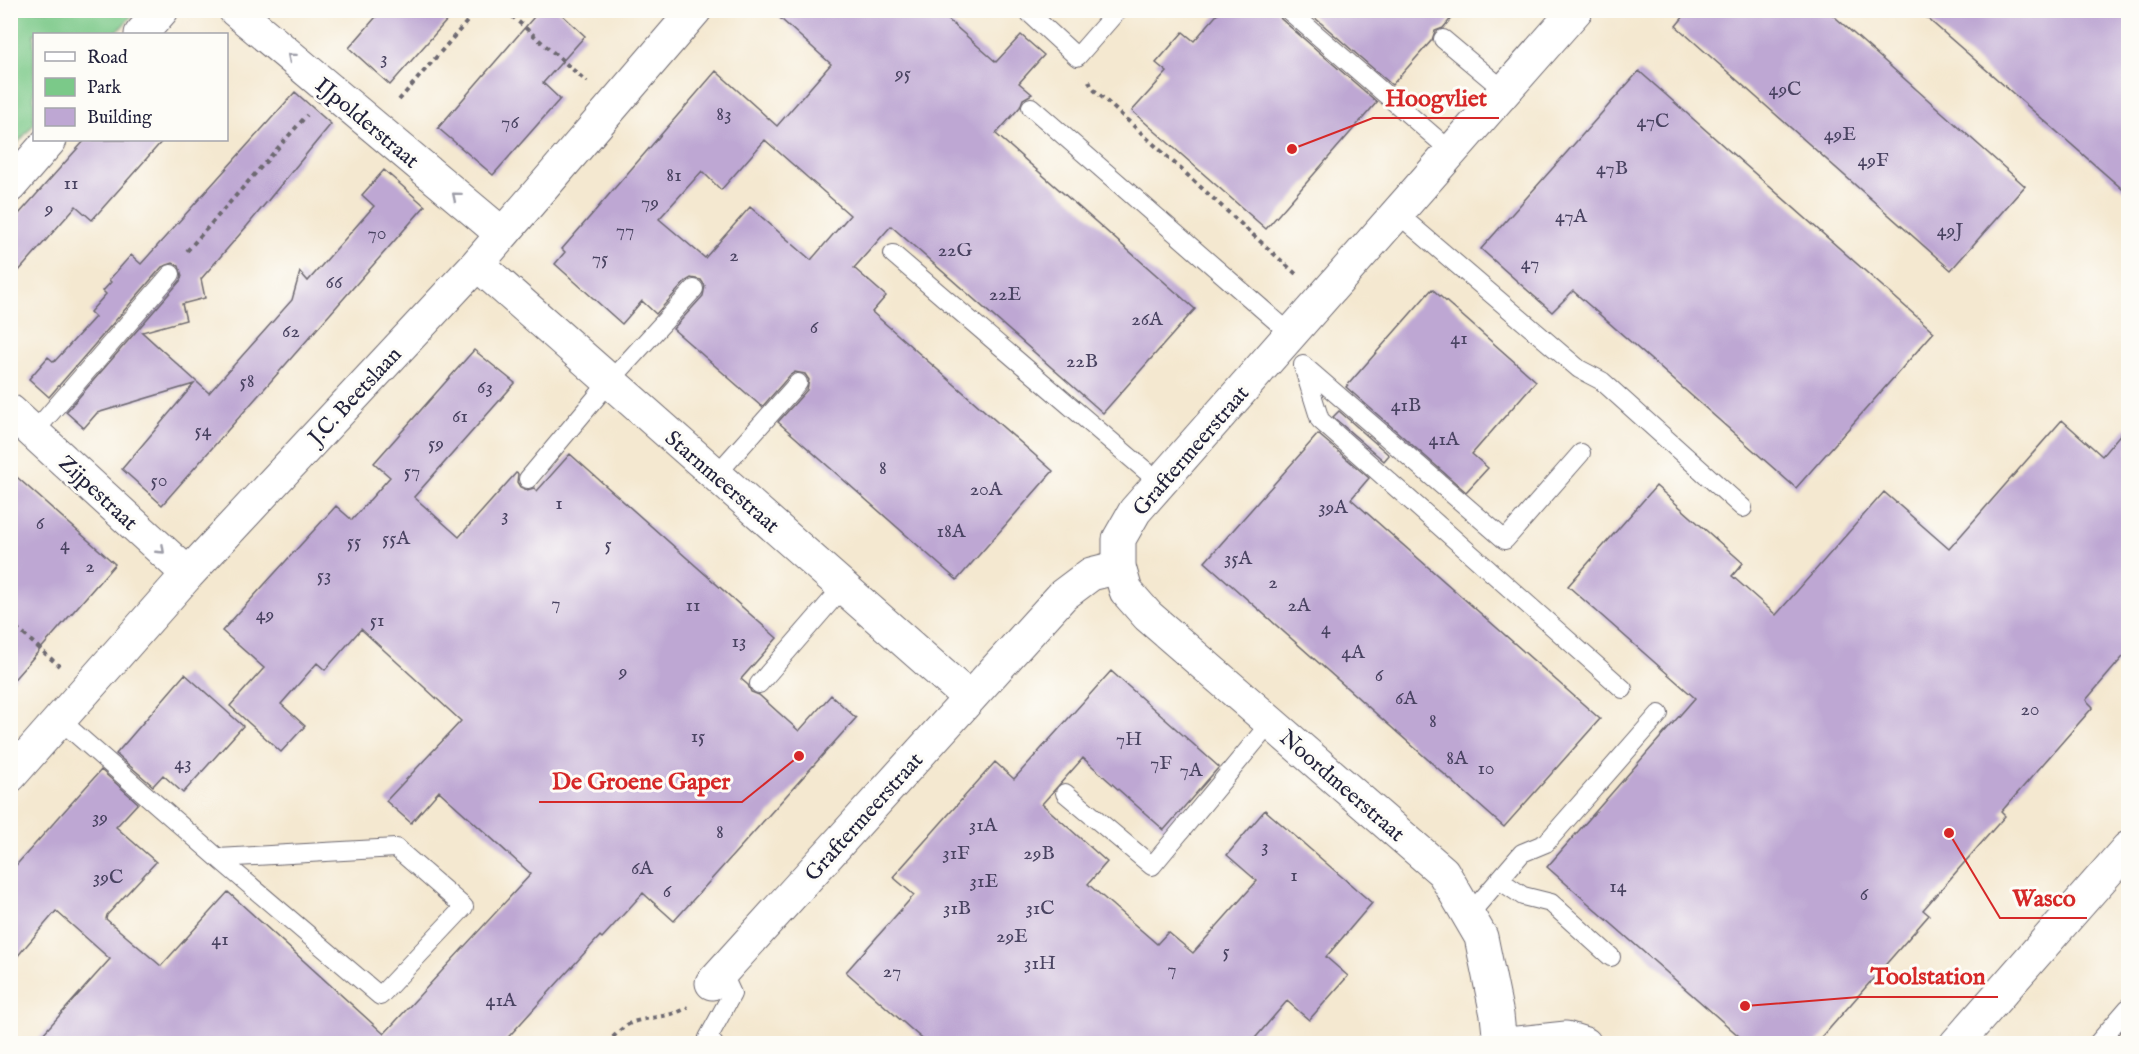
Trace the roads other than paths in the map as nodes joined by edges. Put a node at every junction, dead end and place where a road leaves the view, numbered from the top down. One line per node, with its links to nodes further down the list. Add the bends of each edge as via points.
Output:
1 (162, 10): 8 (street)
2 (235, 10): 16 (street, IJpolderstraat, one-way to 2)
3 (695, 10): 16 (street, J.C. Beetslaan)
4 (1026, 10): 5 (lane, via 1077,57)
5 (1118, 10)
6 (1288, 10): 13 (lane)
7 (1576, 10): 10 (street, Graftermeerstraat)
8 (142, 33)
9 (1443, 39): 10 (lane)
10 (1506, 91): 13 (street, Graftermeerstraat)
11 (1031, 106): 21 (lane)
12 (49, 141): 14 (street)
13 (1452, 152): 15 (street, Graftermeerstraat)
14 (10, 186)
15 (1398, 214): 21 (street, Graftermeerstraat, via 1323,299); 30 (lane, via 1580,369 1602,381)
16 (501, 233): 18 (street, J.C. Beetslaan)
17 (893, 254): 29 (lane)
18 (477, 264): 22 (street, Starnmeerstraat); 32 (street, J.C. Beetslaan)
19 (171, 274): 25 (lane)
20 (694, 289): 22 (lane)
21 (1292, 349): 26 (lane, via 1506,540); 29 (street, Graftermeerstraat); 35 (lane, via 1320,420)
22 (610, 381): 27 (street, Starnmeerstraat); 28 (lane)
23 (798, 383): 27 (lane)
24 (10, 411): 25 (street, Zijpestraat)
25 (34, 432): 32 (street, Zijpestraat, one-way to 32)
26 (1581, 453)
27 (716, 475): 33 (street, Starnmeerstraat)
28 (528, 479)
29 (1160, 483): 31 (street, Graftermeerstraat, via 1135,511 1119,539)
30 (1743, 508)
31 (1119, 567): 36 (street, Graftermeerstraat, via 1091,574 1063,595); 39 (street, Noordmeerstraat, via 1126,591 1148,616)
32 (188, 574): 38 (street, J.C. Beetslaan)
33 (843, 586): 34 (lane); 36 (street, Starnmeerstraat)
34 (759, 684)
35 (1623, 689)
36 (969, 698): 47 (street, Graftermeerstraat)
37 (1659, 714): 44 (lane, via 1546,843 1522,853)
38 (60, 720): 40 (street, J.C. Beetslaan); 43 (lane)
39 (1271, 722): 41 (lane, via 1152,866); 45 (street, Noordmeerstraat, via 1443,872)
40 (10, 776)
41 (1065, 794)
42 (2128, 848): 53 (street)
43 (218, 858): 43 (lane, via 396,848 464,907 380,996)
44 (1499, 880): 45 (lane); 46 (lane, via 1523,896 1551,903)
45 (1468, 916): 50 (street, Noordmeerstraat, via 1481,937)
46 (1611, 957)
47 (717, 977): 49 (lane, via 732,994 708,1038)
48 (2128, 1008): 54 (lane)
49 (714, 1044)
50 (1500, 1044)
51 (1508, 1044): 52 (street, via 1566,1038)
52 (1585, 1044)
53 (1956, 1044)
54 (2097, 1044)

